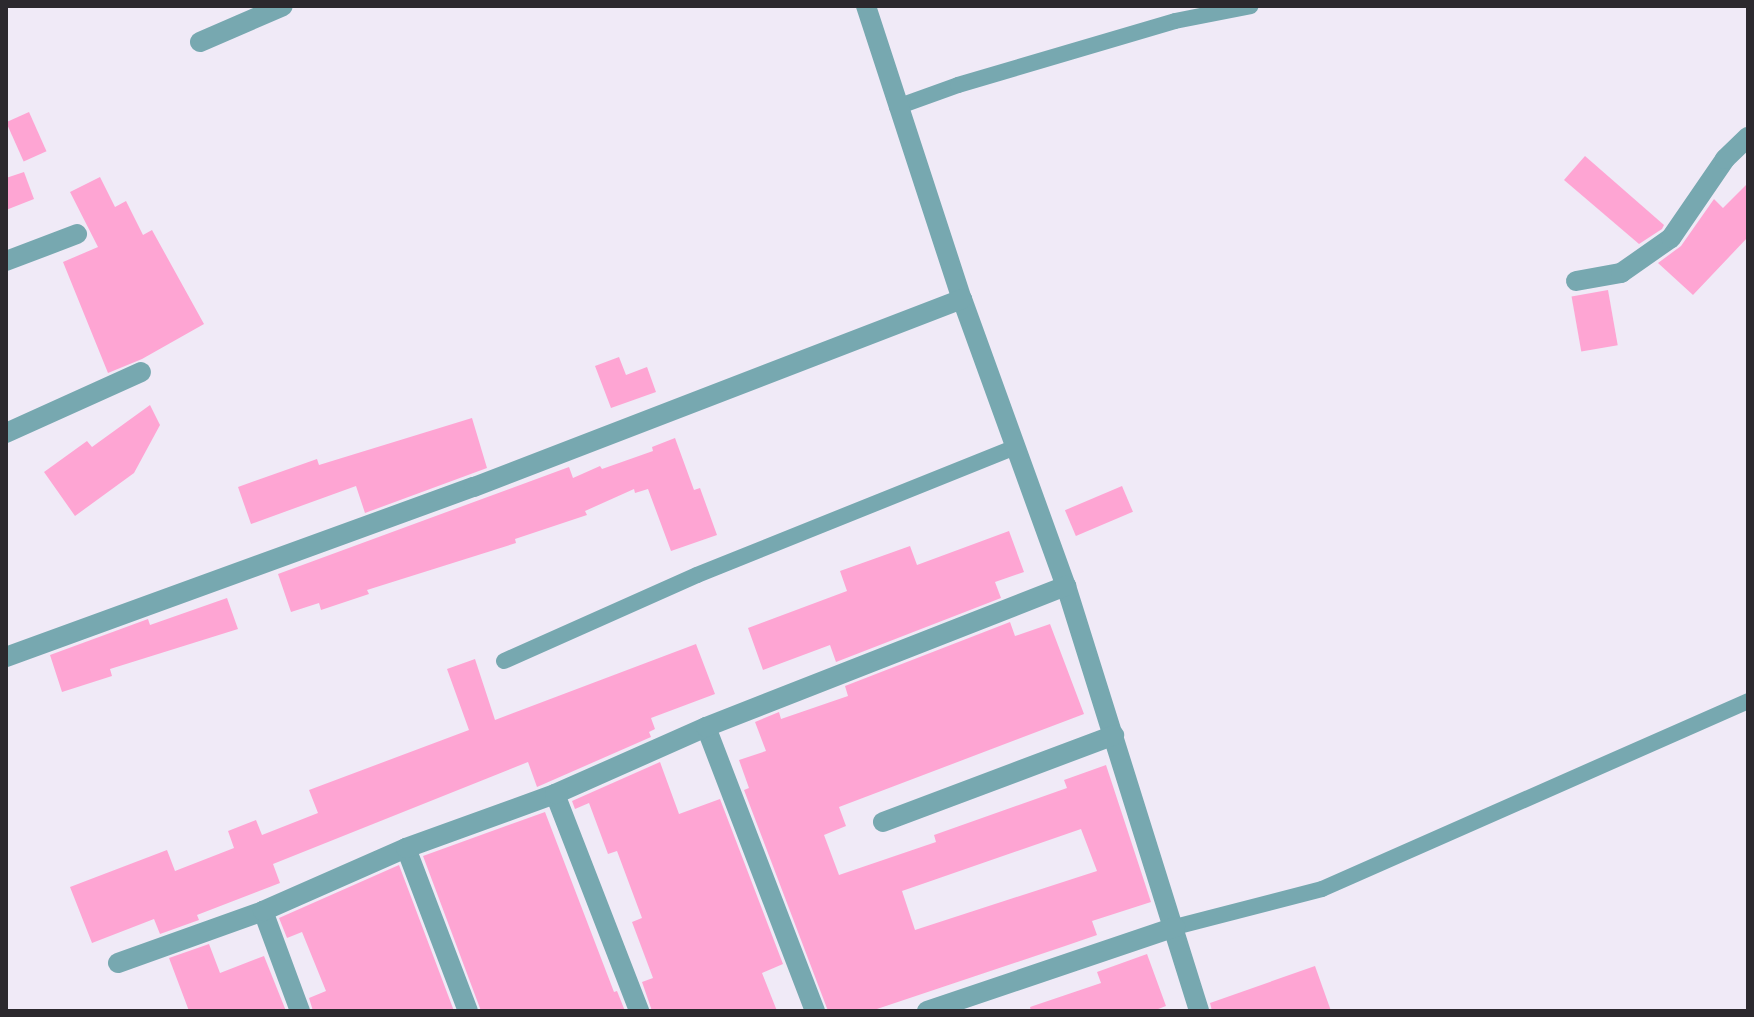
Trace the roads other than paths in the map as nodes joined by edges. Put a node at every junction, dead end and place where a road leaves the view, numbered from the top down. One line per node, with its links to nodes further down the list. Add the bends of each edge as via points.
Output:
1 (283, 6): 4 (street)
2 (866, 6): 5 (street)
3 (1251, 6): 5 (lane, via 1146,29)
4 (200, 42)
5 (897, 107): 10 (street)
6 (1748, 137): 9 (street, via 1725,159 1671,238 1621,273)
7 (77, 234): 8 (street)
8 (6, 261)
9 (1576, 281)
10 (962, 299): 13 (street); 15 (street, via 474,487)
11 (141, 372): 12 (street)
12 (6, 433)
13 (1015, 447): 14 (street); 16 (lane, via 697,575)
14 (1066, 586): 18 (street); 19 (street)
15 (6, 657)
16 (504, 661)
17 (1748, 701): 24 (lane, via 1322,889)
18 (706, 727): 20 (street); 29 (street)
19 (1114, 735): 21 (street); 24 (street)
20 (555, 794): 22 (street); 28 (street)
21 (883, 822)
22 (406, 848): 23 (street); 27 (street)
23 (263, 911): 25 (street); 26 (street)
24 (1175, 927): 30 (street); 31 (street)
25 (118, 963)
26 (300, 1011)
27 (468, 1011)
28 (639, 1011)
29 (815, 1011)
30 (927, 1011)
31 (1199, 1011)

